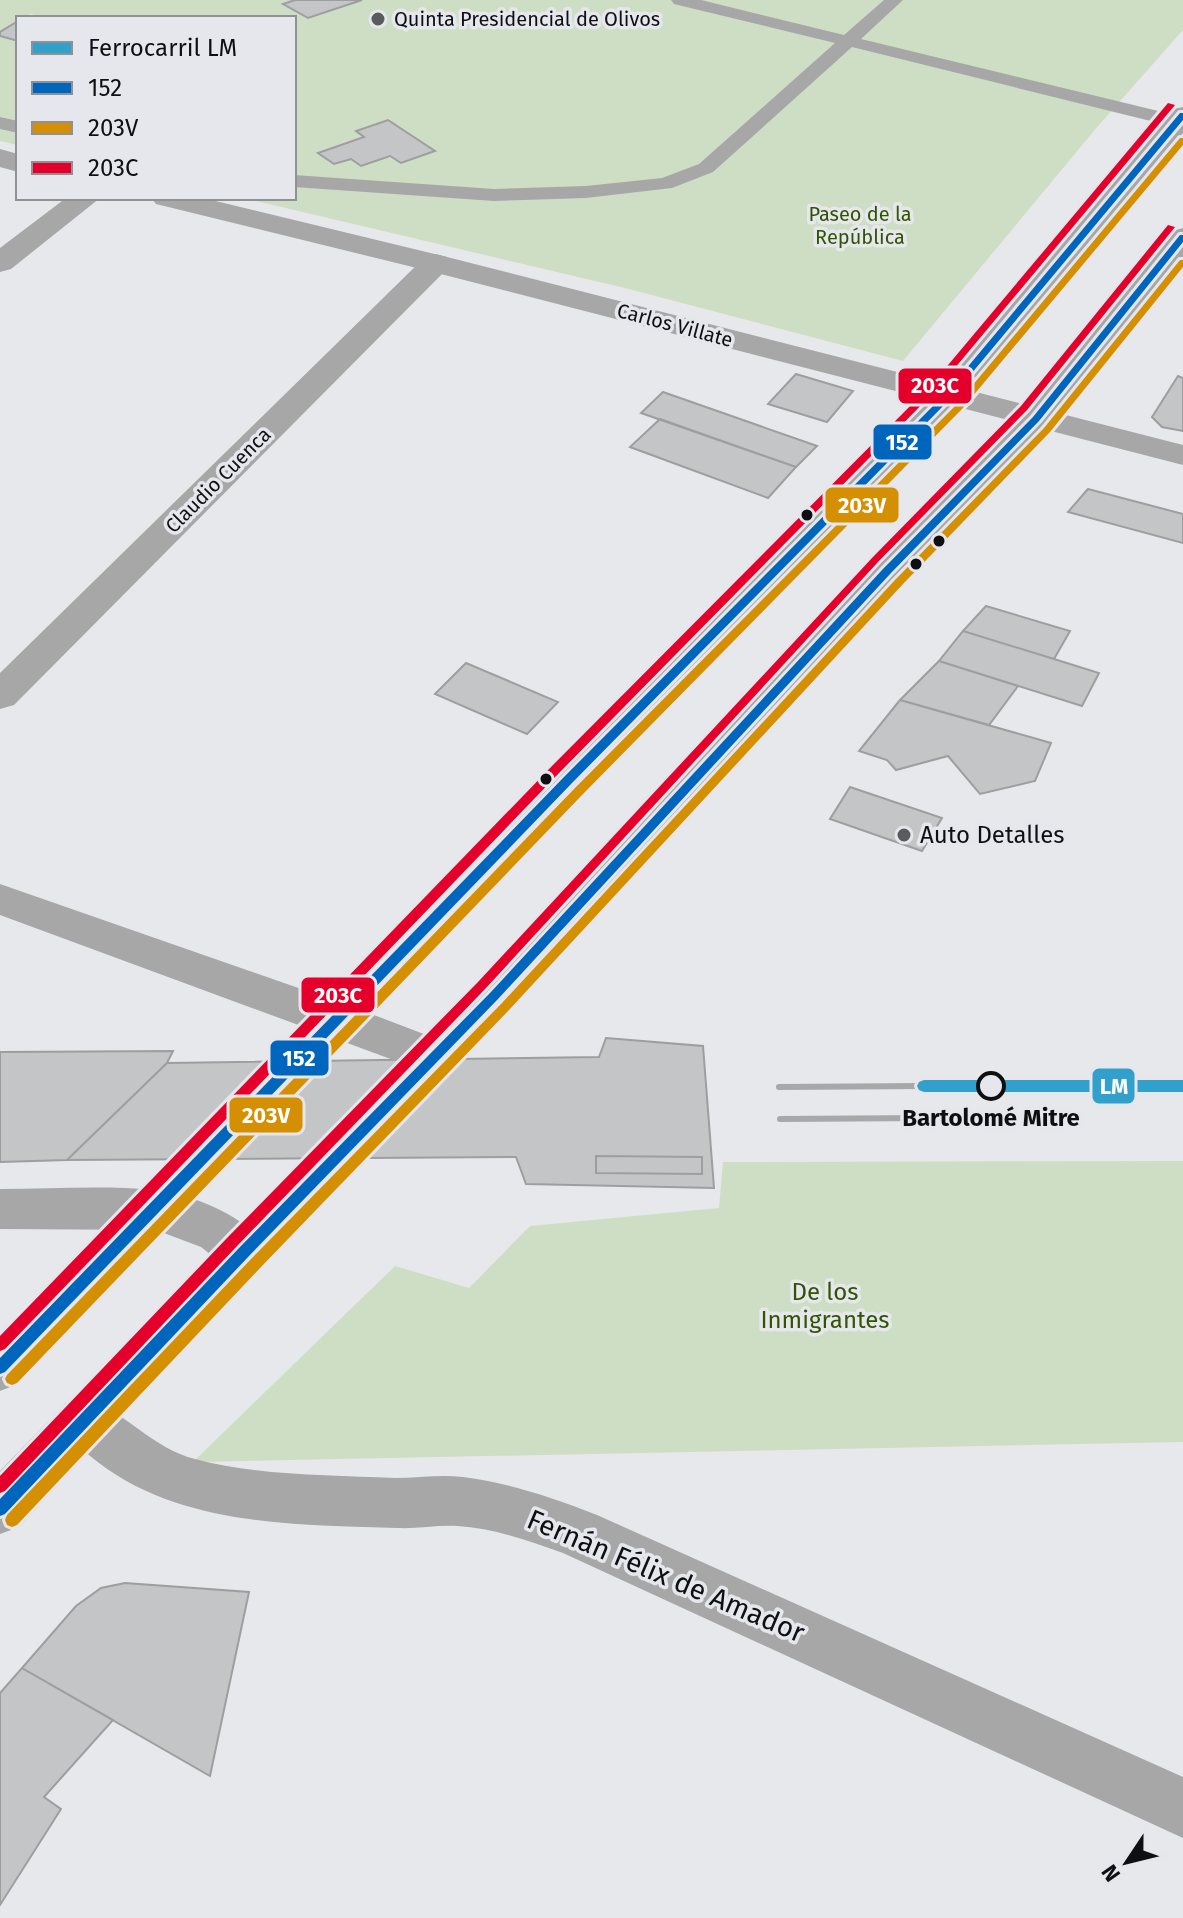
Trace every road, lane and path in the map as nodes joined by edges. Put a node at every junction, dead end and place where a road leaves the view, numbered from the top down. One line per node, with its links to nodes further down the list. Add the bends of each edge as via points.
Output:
1 (680, 0): 3 (lane)
2 (894, 0): 3 (lane)
3 (846, 42): 4 (lane); 5 (lane, via 706,168 665,184 494,195)
4 (1181, 120): 11 (main road)
5 (296, 181)
6 (82, 200): 9 (street)
7 (174, 200): 10 (street, Carlos Villate)
8 (1183, 237): 12 (main road)
9 (0, 263)
10 (436, 263): 11 (street, Carlos Villate); 14 (street, Claudio Cuenca)
11 (948, 396): 12 (street, Carlos Villate); 16 (main road)
12 (1036, 419): 13 (street, Carlos Villate); 17 (main road, via 887,571)
13 (1183, 455)
14 (0, 696)
15 (0, 899): 16 (street)
16 (337, 1019): 17 (street); 18 (main road)
17 (434, 1057)
18 (298, 1061)
19 (344, 1149): 23 (main road)
20 (198, 1166): 22 (main road)
21 (0, 1209): 22 (street)
22 (156, 1210): 23 (street, via 218,1232); 24 (main road)
23 (244, 1252): 25 (main road)
24 (0, 1368)
25 (84, 1420): 26 (main road); 27 (street, Fernán Félix de Amador, via 133,1457 186,1482 251,1495 459,1501 519,1512 578,1533)
26 (0, 1509)
27 (1183, 1808)

